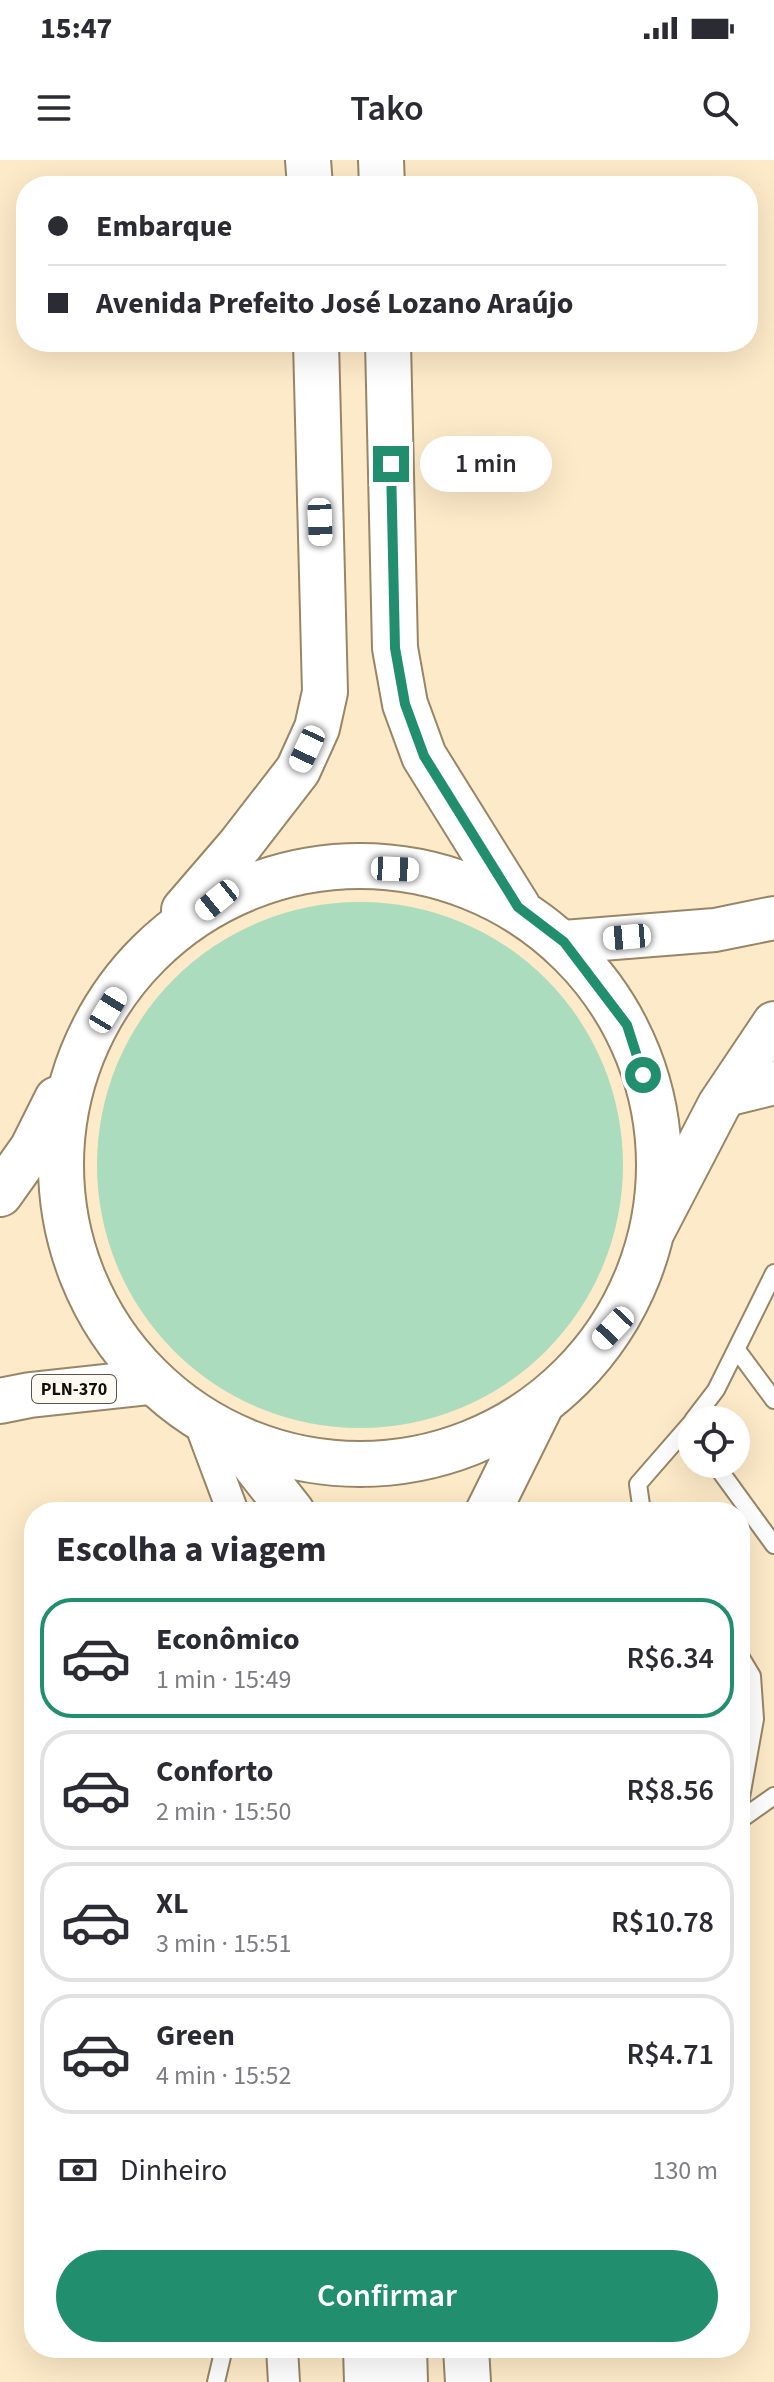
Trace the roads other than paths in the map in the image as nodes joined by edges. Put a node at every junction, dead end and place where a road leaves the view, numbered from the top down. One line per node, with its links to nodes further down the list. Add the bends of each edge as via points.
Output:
1 (316, 352): 6 (main road, via 325,692 317,728 298,770)
2 (388, 352): 3 (main road, via 395,648 405,704 424,756)
3 (518, 907): 5 (main road, PLN-370); 6 (main road, PLN-370, via 421,869 317,866 217,900)
4 (774, 918): 5 (street, via 715,930)
5 (564, 942): 12 (main road, PLN-370, via 627,1025 659,1125)
6 (135, 965): 8 (main road, PLN-370)
7 (774, 1023): 10 (street)
8 (80, 1054): 11 (main road, PLN-370, via 32,1149); 16 (main road, PLN-370, via 58,1170 64,1199 83,1286)
9 (774, 1083): 10 (street)
10 (726, 1095): 12 (street)
11 (0, 1194)
12 (654, 1230): 20 (main road, PLN-370, via 613,1328)
13 (774, 1273): 14 (lane)
14 (768, 1299): 15 (lane)
15 (737, 1350): 17 (lane); 19 (lane)
16 (150, 1382): 18 (main road, PLN-370); 21 (main road, PLN-370)
17 (774, 1400)
18 (0, 1401)
19 (705, 1406)
20 (540, 1407): 21 (main road, PLN-370, via 445,1454 339,1467); 26 (main road)
21 (217, 1431): 24 (street); 25 (main road)
22 (678, 1439): 27 (lane, via 638,1484)
23 (725, 1478): 28 (lane)
24 (231, 1502)
25 (283, 1502)
26 (493, 1502)
27 (641, 1502)
28 (743, 1502)
29 (750, 1512): 30 (lane)
30 (774, 1545)
31 (750, 1673): 32 (lane, via 755,1719)
32 (750, 1747)
33 (774, 1796): 34 (lane)
34 (750, 1813)
35 (222, 2358): 40 (lane)
36 (283, 2358): 41 (street)
37 (366, 2358): 42 (main road)
38 (404, 2358): 43 (main road)
39 (467, 2358): 44 (main road)
40 (216, 2382)
41 (284, 2382)
42 (367, 2382)
43 (405, 2382)
44 (468, 2382)

